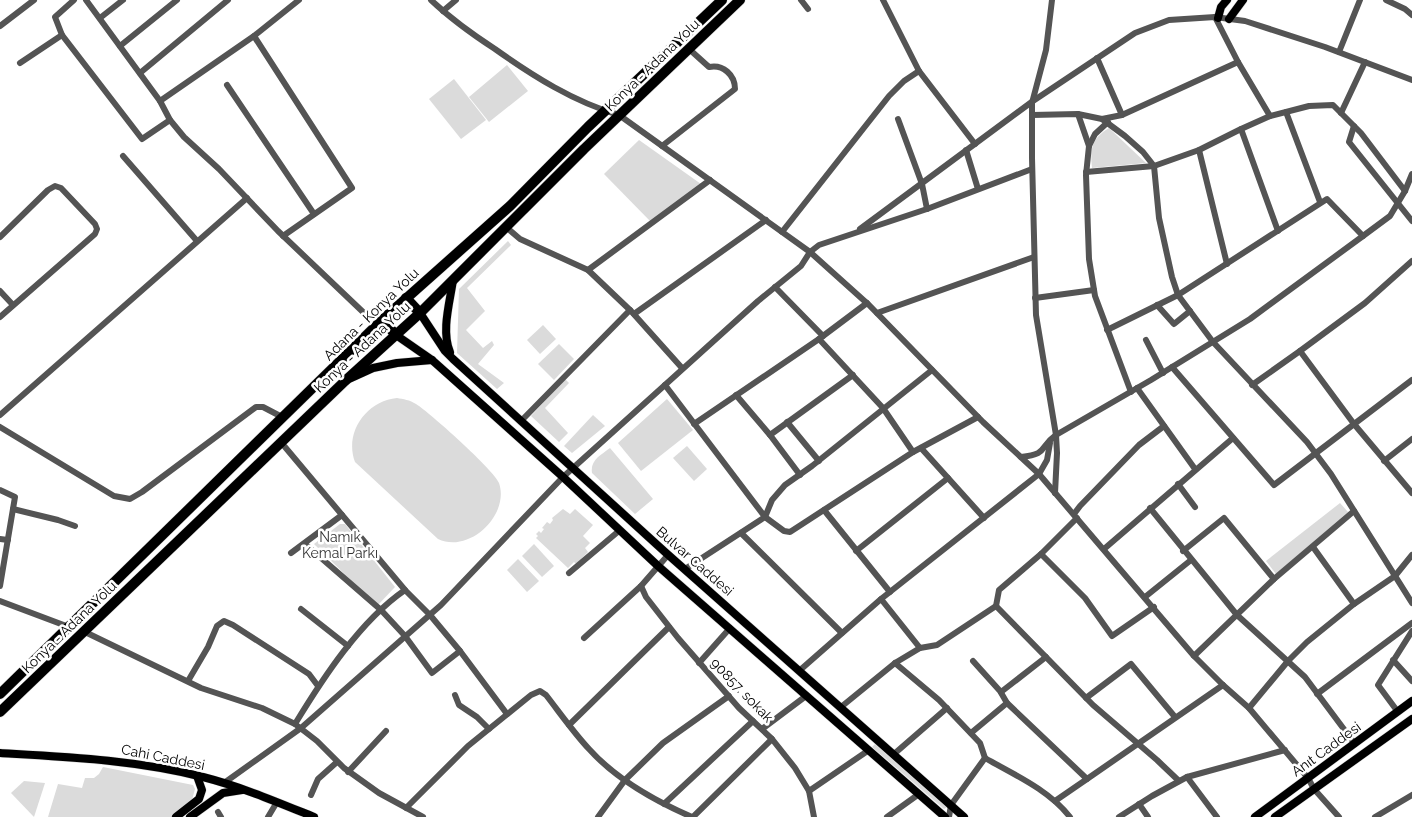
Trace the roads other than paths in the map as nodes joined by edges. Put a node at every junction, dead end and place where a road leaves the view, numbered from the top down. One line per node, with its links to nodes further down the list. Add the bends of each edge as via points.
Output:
1 (34, 0): 26 (street)
2 (74, 0): 27 (street, via 55,17)
3 (86, 0): 23 (street)
4 (123, 0): 23 (street)
5 (177, 0): 29 (street)
6 (228, 0): 37 (street)
7 (300, 0): 28 (street)
8 (431, 0): 21 (street)
9 (456, 0): 21 (street)
10 (722, 0): 42 (highway, Adana - Konya Yolu)
11 (740, 0): 30 (highway, Konya - Adana Yolu)
12 (801, 0): 20 (street)
13 (883, 0): 36 (street)
14 (1052, 0): 41 (street, via 1046,50)
15 (1227, 0): 19 (main road)
16 (1243, 0): 25 (main road)
17 (1360, 0): 31 (street)
18 (1386, 0): 22 (street)
19 (1220, 4): 24 (main road)
20 (808, 8)
21 (443, 11): 42 (street, via 536,78)
22 (1412, 15)
23 (100, 18): 29 (street)
24 (1217, 18): 25 (street); 32 (street, via 1169,20 1135,33); 33 (street)
25 (1229, 19): 31 (street)
26 (0, 26)
27 (62, 35): 35 (street); 51 (street, via 142,139)
28 (254, 36): 40 (street); 73 (street, via 352,188)
29 (120, 46): 37 (street)
30 (689, 49): 47 (highway, Konya - Adana Yolu); 56 (street, via 709,67 717,65 724,68 735,82 735,89)
31 (1339, 52): 34 (street)
32 (1097, 58): 41 (street); 48 (street)
33 (1238, 62): 48 (street); 49 (street)
34 (1364, 62): 38 (street); 44 (street)
35 (20, 63)
36 (919, 71): 55 (street); 78 (street, via 889,96)
37 (140, 73): 40 (street)
38 (1412, 80)
39 (226, 85): 73 (street)
40 (160, 101): 51 (street)
41 (1033, 101): 45 (street); 55 (street)
42 (605, 111): 47 (street); 94 (highway, Adana - Konya Yolu, via 510,206)
43 (1286, 112): 44 (street, via 1309,106 1333,105); 49 (street); 70 (street)
44 (1341, 113): 53 (street)
45 (1032, 114): 46 (street); 62 (street)
46 (1078, 114): 52 (street); 57 (street)
47 (619, 115): 56 (street); 76 (highway, Konya - Adana Yolu)
48 (1122, 115): 52 (street)
49 (1270, 116): 54 (street)
50 (898, 119): 66 (street)
51 (170, 120): 69 (street)
52 (1105, 120): 57 (street); 61 (street, via 1143,152)
53 (1354, 126): 68 (street); 71 (street, via 1348,142)
54 (1241, 129): 59 (street); 77 (street)
55 (975, 144): 58 (street)
56 (662, 146): 65 (street)
57 (1089, 146): 63 (street)
58 (966, 150): 66 (street); 67 (street)
59 (1199, 150): 61 (street); 87 (street)
60 (123, 156): 83 (street)
61 (1154, 166): 63 (street); 93 (street, via 1159,218)
62 (1032, 169): 67 (street); 85 (street)
63 (1086, 172): 91 (street, via 1089,259)
64 (1412, 174): 68 (street)
65 (710, 180): 74 (street); 88 (street)
66 (922, 184): 72 (street); 79 (street)
67 (978, 189): 72 (street)
68 (1405, 191): 71 (street)
69 (246, 198): 80 (street); 83 (street)
70 (1320, 202): 77 (street); 81 (street, via 1327,199)
71 (1398, 205): 75 (street); 81 (street, via 1390,216)
72 (927, 209): 79 (street)
73 (314, 214): 80 (street)
74 (766, 220): 78 (street); 100 (street)
75 (1412, 221)
76 (506, 227): 88 (street, via 520,239); 89 (highway, Konya - Adana Yolu)
77 (1278, 231): 87 (street)
78 (782, 232): 84 (street)
79 (855, 232): 84 (street)
80 (283, 236): 104 (street, via 363,312)
81 (1363, 236): 109 (street, via 1250,319)
82 (0, 237): 97 (street, via 55,186 61,188 97,229)
83 (197, 241): 125 (street)
84 (810, 252): 90 (street, via 802,266); 96 (street)
85 (1034, 256): 95 (street); 101 (street)
86 (1412, 261): 110 (street, via 1364,303)
87 (1227, 264): 93 (street)
88 (588, 270): 100 (street)
89 (454, 278): 102 (highway, Konya - Adana Yolu); 111 (main road, via 446,327 447,346)
90 (776, 287): 107 (street); 114 (street)
91 (1094, 290): 95 (street); 105 (street)
92 (0, 291): 97 (street)
93 (1178, 295): 98 (street); 99 (street)
94 (406, 298): 102 (highway); 104 (highway, Adana - Konya Yolu)
95 (1035, 298): 134 (street)
96 (867, 303): 101 (street); 107 (street)
97 (13, 305): 103 (street)
98 (1157, 305): 99 (street, via 1174,324); 105 (street)
99 (1190, 311): 109 (street)
100 (632, 312): 114 (street); 128 (street)
101 (877, 313): 115 (street)
102 (420, 314): 106 (highway, Konya - Adana Yolu); 111 (main road, Bulvar Caddesi)
103 (0, 317)
104 (382, 320): 106 (highway); 127 (highway, Adana - Konya Yolu)
105 (1107, 330): 122 (street)
106 (396, 335): 112 (main road); 119 (highway, Konya - Adana Yolu)
107 (821, 338): 117 (street); 123 (street)
108 (1146, 340): 116 (street)
109 (1213, 342): 113 (street); 121 (street)
110 (1300, 350): 121 (street); 131 (street)
111 (453, 359): 128 (main road, Bulvar Caddesi)
112 (432, 360): 119 (main road, via 373,368); 150 (main road)
113 (1172, 367): 116 (street); 136 (street)
114 (682, 368): 120 (street)
115 (932, 370): 124 (street); 126 (street)
116 (1163, 373): 122 (street)
117 (853, 375): 124 (street); 129 (street)
118 (1412, 380): 131 (street)
119 (345, 381): 204 (highway, Konya - Adana Yolu)
120 (665, 385): 130 (street); 146 (street)
121 (1252, 385): 142 (street)
122 (1134, 390): 132 (street); 134 (street)
123 (736, 395): 130 (street); 135 (street)
124 (882, 408): 141 (street); 144 (street)
125 (0, 415)
126 (978, 417): 140 (street); 143 (street)
127 (284, 418): 133 (street, via 263,407 256,407 130,499 114,496); 201 (highway, Adana - Konya Yolu)
128 (521, 421): 146 (main road, Bulvar Caddesi)
129 (787, 422): 135 (street); 144 (street)
130 (694, 424): 162 (street)
131 (1354, 424): 142 (street); 145 (street)
132 (1164, 426): 147 (street); 163 (street, via 1139,445 1080,506)
133 (0, 427)
134 (1056, 434): 138 (street); 154 (street)
135 (770, 435): 149 (street)
136 (1233, 438): 142 (street, via 1274,485); 147 (street)
137 (1412, 439): 145 (street)
138 (1049, 440): 143 (street, via 1043,451 1035,456); 148 (street, via 1047,460)
139 (286, 447): 161 (street)
140 (921, 448): 141 (street); 151 (street)
141 (913, 452): 159 (street)
142 (1316, 454): 160 (street)
143 (1021, 457): 148 (street)
144 (818, 461): 149 (street)
145 (1384, 461): 155 (street)
146 (574, 467): 150 (street); 177 (main road, Bulvar Caddesi)
147 (1195, 470): 152 (street)
148 (1039, 474): 154 (street); 164 (street)
149 (800, 475): 162 (street, via 778,492)
150 (563, 476): 166 (main road); 198 (street)
151 (948, 478): 164 (street); 173 (street)
152 (1178, 484): 156 (street); 157 (street)
153 (0, 490): 158 (street, via 15,497)
154 (1055, 493): 163 (street)
155 (1412, 493)
156 (1196, 507)
157 (1150, 508): 172 (street); 174 (street)
158 (13, 509): 165 (street); 169 (street)
159 (824, 510): 162 (street, via 790,532); 173 (street)
160 (1354, 511): 171 (street); 183 (street)
161 (342, 515): 170 (street); 187 (street)
162 (765, 516): 167 (street)
163 (1076, 516): 172 (street); 176 (street)
164 (984, 518): 188 (street)
165 (75, 526)
166 (620, 530): 180 (main road); 182 (street)
167 (741, 533): 181 (street); 205 (street)
168 (0, 539): 169 (street)
169 (8, 540): 185 (street)
170 (305, 544): 175 (street); 197 (street)
171 (1313, 547): 184 (street); 193 (street)
172 (1104, 549): 189 (street)
173 (856, 550): 188 (street)
174 (1183, 551): 179 (street); 184 (street, via 1224,518)
175 (292, 553)
176 (1042, 554): 194 (street, via 999,590); 195 (street, via 1085,598 1112,636)
177 (668, 555): 180 (street); 181 (main road, Bulvar Caddesi)
178 (1412, 555): 183 (street)
179 (1191, 560): 189 (street); 199 (street)
180 (658, 566): 186 (street); 203 (main road)
181 (685, 569): 219 (main road, Bulvar Caddesi)
182 (569, 573)
183 (1395, 576): 192 (street); 193 (street)
184 (1274, 579): 199 (street)
185 (0, 586)
186 (641, 586): 202 (street, 90857. sokak); 208 (street)
187 (405, 590): 197 (street); 198 (street)
188 (890, 592): 190 (street)
189 (1146, 597): 195 (street)
190 (880, 600): 205 (street); 210 (street)
191 (0, 601): 201 (street)
192 (1412, 603)
193 (1354, 604): 216 (street, via 1306,642)
194 (996, 606): 210 (street, via 937,645); 213 (street)
195 (1154, 607): 212 (street)
196 (301, 609): 209 (street)
197 (381, 610): 207 (street); 209 (street)
198 (430, 615): 207 (street); 211 (street)
199 (1237, 615): 212 (street); 216 (street)
200 (1412, 623): 226 (street)
201 (69, 627): 225 (highway, Adana - Konya Yolu)
202 (669, 627): 217 (street, 90857. sokak); 242 (street)
203 (730, 628): 217 (street); 229 (main road)
204 (85, 632): 220 (street); 236 (highway, Konya - Adana Yolu)
205 (842, 633): 219 (street)
206 (1411, 634): 214 (street)
207 (405, 636): 211 (street, via 432,673); 243 (street)
208 (584, 638)
209 (348, 646): 223 (street)
210 (920, 648): 218 (street)
211 (460, 651): 238 (street)
212 (1194, 656): 222 (street)
213 (1046, 657): 224 (street); 230 (street)
214 (1393, 660): 221 (street); 237 (street, via 1378,686)
215 (973, 661): 224 (street)
216 (1288, 661): 226 (street); 235 (street)
217 (699, 663): 228 (street, 90857. sokak)
218 (895, 663): 233 (street); 234 (street)
219 (800, 671): 233 (main road, Bulvar Caddesi)
220 (188, 681): 223 (street, via 217,626 224,621 309,674); 243 (street, via 217,694 238,698)
221 (1412, 681)
222 (1222, 685): 235 (street); 239 (street)
223 (318, 686): 243 (street)
224 (1001, 692): 232 (street)
225 (0, 694)
226 (1317, 694): 250 (street)
227 (455, 695): 244 (street, via 459,705)
228 (729, 696): 240 (street, 90857. sokak); 262 (street, via 663,742)
229 (806, 696): 245 (street); 251 (main road)
230 (1086, 698): 239 (street, via 1131,664); 249 (street)
231 (1412, 702): 237 (main road, Anıt Caddesi)
232 (1007, 703): 247 (street); 261 (street)
233 (841, 707): 254 (main road, Bulvar Caddesi)
234 (947, 708): 247 (street); 254 (street)
235 (1249, 708): 252 (street)
236 (0, 712)
237 (1398, 712): 250 (main road, Anıt Caddesi)
238 (507, 714): 242 (street, via 540,692); 244 (street)
239 (1175, 717): 249 (street)
240 (753, 721): 245 (street, 90857. sokak); 273 (street)
241 (1410, 722): 266 (main road)
242 (569, 725): 262 (street, via 590,750)
243 (298, 726): 256 (street); 264 (street)
244 (489, 729): 276 (street)
245 (762, 729): 248 (street, 90857. sokak)
246 (386, 731): 257 (street)
247 (971, 733): 255 (street, via 980,743)
248 (772, 738): 267 (street, 90857. sokak); 283 (street)
249 (1138, 743): 261 (street); 263 (street)
250 (1355, 744): 260 (main road, Anıt Caddesi)
251 (869, 750): 267 (street); 269 (main road)
252 (1285, 750): 259 (street); 260 (street)
253 (0, 753): 258 (main road, Cahi Caddesi, via 112,760)
254 (894, 754): 275 (main road, Bulvar Caddesi)
255 (985, 758): 271 (street); 275 (street)
256 (338, 762): 257 (street); 268 (street, via 318,779)
257 (348, 772): 276 (street)
258 (197, 776): 264 (main road, Cahi Caddesi); 277 (main road, via 202,790 199,799)
259 (1187, 777): 263 (street); 291 (street)
260 (1308, 778): 266 (street); 292 (main road, Anıt Caddesi)
261 (1087, 779): 271 (street)
262 (625, 780): 273 (street); 282 (street)
263 (1179, 781): 274 (street)
264 (224, 783): 265 (main road, Cahi Caddesi)
265 (244, 789): 272 (main road, Cahi Caddesi); 278 (main road, via 223,793)
266 (1314, 789): 293 (main road); 294 (street)
267 (809, 792): 284 (street, 90857. sokak)
268 (311, 794)
269 (919, 794): 285 (street); 286 (main road)
270 (1412, 794): 295 (street)
271 (1055, 801): 288 (street)
272 (277, 802): 279 (street); 280 (main road, Cahi Caddesi)
273 (664, 804): 283 (street)
274 (1139, 804): 289 (street); 290 (street)
275 (951, 805): 286 (street); 287 (main road, Bulvar Caddesi)
276 (406, 808): 281 (street)
277 (176, 817)
278 (190, 817)
279 (268, 817)
280 (314, 817)
281 (423, 817)
282 (598, 817)
283 (692, 817)
284 (814, 817)
285 (887, 817)
286 (947, 817)
287 (964, 817)
288 (1070, 817)
289 (1119, 817)
290 (1148, 817)
291 (1217, 817)
292 (1255, 817)
293 (1275, 817)
294 (1339, 817)
295 (1375, 817)

